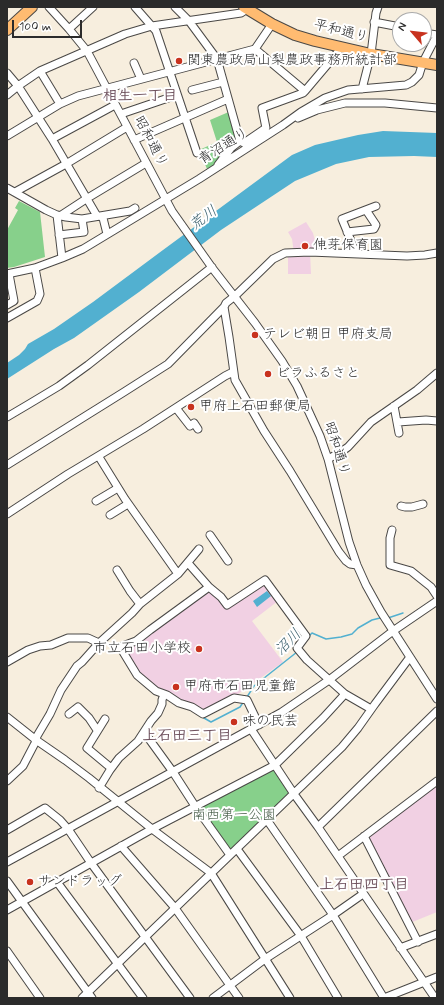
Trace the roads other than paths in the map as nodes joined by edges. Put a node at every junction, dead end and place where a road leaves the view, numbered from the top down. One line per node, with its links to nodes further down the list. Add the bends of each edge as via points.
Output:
1 (32, 7): 14 (highway)
2 (49, 7): 13 (street, 昭和通り)
3 (93, 7): 13 (street)
4 (135, 7): 12 (street)
5 (175, 7): 8 (street)
6 (378, 7): 9 (street)
7 (247, 8): 8 (street, via 241,13); 10 (highway, 平和通り)
8 (189, 21): 12 (street); 20 (street)
9 (374, 22): 11 (street); 19 (street)
10 (272, 24): 16 (highway, 平和通り, via 302,37); 17 (street)
11 (392, 25)
12 (152, 26): 18 (street, via 125,34); 25 (street)
13 (69, 29): 18 (street, 昭和通り)
14 (7, 30)
15 (437, 35): 21 (street, 青沼通り)
16 (339, 47): 19 (highway, 平和通り); 33 (street, via 338,52)
17 (255, 50): 20 (street); 33 (street)
18 (87, 51): 24 (street); 30 (street, 昭和通り)
19 (371, 54): 21 (highway, 平和通り); 31 (street)
20 (217, 59): 25 (street); 28 (street)
21 (423, 62): 23 (highway, 平和通り); 31 (street, 青沼通り, via 419,75 406,85)
22 (134, 63): 27 (street)
23 (437, 65)
24 (40, 71): 29 (street); 37 (street)
25 (170, 71): 27 (street); 35 (street)
26 (7, 73): 29 (street)
27 (141, 79): 30 (street)
28 (223, 82): 32 (street); 36 (street)
29 (18, 86): 34 (street); 41 (street)
30 (108, 89): 37 (street, via 78,96); 38 (street, 昭和通り)
31 (362, 89): 43 (street, 青沼通り, via 348,90 325,98)
32 (192, 90)
33 (305, 91): 48 (street, via 262,108 266,128 244,143)
34 (7, 95)
35 (177, 95): 40 (street); 42 (street)
36 (228, 99): 42 (street); 48 (street)
37 (60, 104): 41 (street)
38 (116, 105): 40 (street, 昭和通り); 46 (street)
39 (437, 108): 43 (street, via 385,103 345,103 317,110)
40 (121, 114): 44 (street, 昭和通り)
41 (37, 117): 45 (street); 46 (street)
42 (185, 118): 47 (street); 49 (street)
43 (283, 125): 52 (street, 青沼通り)
44 (127, 127): 47 (street, 昭和通り); 51 (street)
45 (7, 136)
46 (52, 139): 51 (street)
47 (134, 140): 50 (street, 昭和通り)
48 (240, 141): 52 (street, via 231,148)
49 (197, 153)
50 (146, 163): 55 (street); 56 (street, 昭和通り)
51 (66, 164): 54 (street); 55 (street)
52 (217, 167): 56 (street, 青沼通り)
53 (7, 188): 54 (street)
54 (15, 192): 60 (street)
55 (86, 199): 60 (street); 61 (street)
56 (166, 199): 64 (street, 青沼通り); 69 (street, 昭和通り)
57 (376, 206): 59 (street)
58 (135, 208): 61 (street)
59 (366, 210): 63 (street, via 342,219); 63 (street, via 376,225 374,229)
60 (59, 215): 62 (street); 65 (street)
61 (98, 216): 62 (street); 64 (street, via 103,218)
62 (82, 219): 65 (street, via 84,232)
63 (347, 232): 66 (street)
64 (107, 234): 68 (street, 青沼通り)
65 (59, 235): 68 (street)
66 (356, 253): 67 (street); 72 (street, via 285,254 273,259)
67 (436, 255)
68 (62, 258): 70 (street, 青沼通り)
69 (212, 267): 72 (street, 昭和通り); 80 (street, via 59,386)
70 (35, 268): 71 (street, 青沼通り); 75 (street, via 40,294 37,301)
71 (8, 274): 73 (street, via 14,301)
72 (235, 296): 74 (street); 86 (street, 昭和通り, via 297,386)
73 (7, 305)
74 (224, 307): 76 (street); 87 (street, via 168,364)
75 (7, 318)
76 (233, 372): 79 (street); 100 (street, via 240,390 264,431 339,552 346,561)
77 (437, 373): 78 (street)
78 (394, 406): 82 (street); 86 (street, via 371,422 348,447)
79 (176, 408): 83 (street, via 190,426 194,423); 85 (street)
80 (7, 417)
81 (437, 421): 82 (street)
82 (398, 422): 84 (street)
83 (198, 429)
84 (399, 433)
85 (99, 456): 88 (street); 93 (street)
86 (328, 459): 100 (street, 昭和通り)
87 (7, 465)
88 (118, 488): 89 (street); 90 (street)
89 (96, 501)
90 (128, 504): 94 (street); 102 (street)
91 (423, 504): 92 (street)
92 (401, 506)
93 (7, 514)
94 (110, 516)
95 (392, 530): 104 (street, via 390,565 411,571 431,587)
96 (210, 536): 98 (street)
97 (199, 549): 99 (street)
98 (228, 561)
99 (188, 563): 102 (street); 103 (street)
100 (356, 565): 107 (street, 昭和通り)
101 (117, 570): 105 (street)
102 (178, 574): 105 (street)
103 (209, 586): 111 (street, via 228,605 265,580 306,636 297,648); 112 (street, via 136,641 120,647 137,674 156,691)
104 (437, 596)
105 (140, 604): 108 (street)
106 (436, 604): 107 (street)
107 (392, 631): 109 (street); 111 (street)
108 (99, 643): 110 (street, via 88,638 68,638 28,650); 124 (street, via 77,666 60,690)
109 (410, 657): 114 (street); 115 (street)
110 (7, 662)
111 (329, 680): 113 (street); 120 (street)
112 (164, 694): 120 (street, via 203,714 234,698 247,700); 123 (street, via 161,708)
113 (345, 694): 115 (street); 125 (street)
114 (437, 698)
115 (371, 709): 131 (street, via 342,747)
116 (437, 711): 135 (street)
117 (69, 714): 122 (street, via 78,707)
118 (7, 717): 124 (street)
119 (105, 718): 122 (street)
120 (259, 724): 121 (street)
121 (251, 729): 125 (street); 127 (street)
122 (98, 730): 126 (street, via 87,748)
123 (144, 732): 126 (street); 127 (street)
124 (36, 740): 129 (street, via 23,766); 130 (street)
125 (275, 765): 131 (street); 133 (street)
126 (111, 768): 130 (street)
127 (173, 772): 132 (street); 133 (street)
128 (437, 781): 139 (street)
129 (7, 782)
130 (100, 788): 132 (street)
131 (294, 794): 134 (street); 135 (street)
132 (117, 802): 136 (street); 137 (street)
133 (195, 806): 137 (street); 142 (street)
134 (267, 820): 141 (street); 153 (street)
135 (318, 827): 143 (street)
136 (68, 829): 138 (street, via 45,808); 144 (street); 145 (street)
137 (152, 829): 140 (street); 146 (street)
138 (7, 830)
139 (364, 836): 143 (street); 157 (street)
140 (121, 846): 145 (street); 151 (street)
141 (237, 848): 142 (street); 155 (street)
142 (230, 855): 146 (street)
143 (338, 856): 149 (street)
144 (7, 862)
145 (91, 863): 148 (street); 156 (street)
146 (211, 874): 151 (street); 160 (street)
147 (7, 881): 150 (street)
148 (57, 882): 150 (street); 162 (street)
149 (363, 894): 153 (street); 158 (street)
150 (22, 902): 152 (street); 167 (street)
151 (174, 908): 156 (street); 166 (street)
152 (7, 910)
153 (333, 915): 155 (street); 175 (street)
154 (437, 934): 157 (street)
155 (301, 936): 160 (street); 174 (street)
156 (146, 937): 162 (street); 170 (street)
157 (418, 942): 158 (street)
158 (400, 948): 165 (street)
159 (7, 951): 161 (street)
160 (265, 959): 166 (street); 173 (street)
161 (14, 960): 163 (street); 168 (street)
162 (118, 964): 167 (street); 169 (street)
163 (7, 965)
164 (437, 977): 165 (street)
165 (424, 983): 175 (street); 176 (street)
166 (230, 986): 171 (street); 172 (street)
167 (87, 996)
168 (40, 998)
169 (143, 998)
170 (190, 998)
171 (213, 998)
172 (239, 998)
173 (290, 998)
174 (338, 998)
175 (384, 998)
176 (435, 998)

